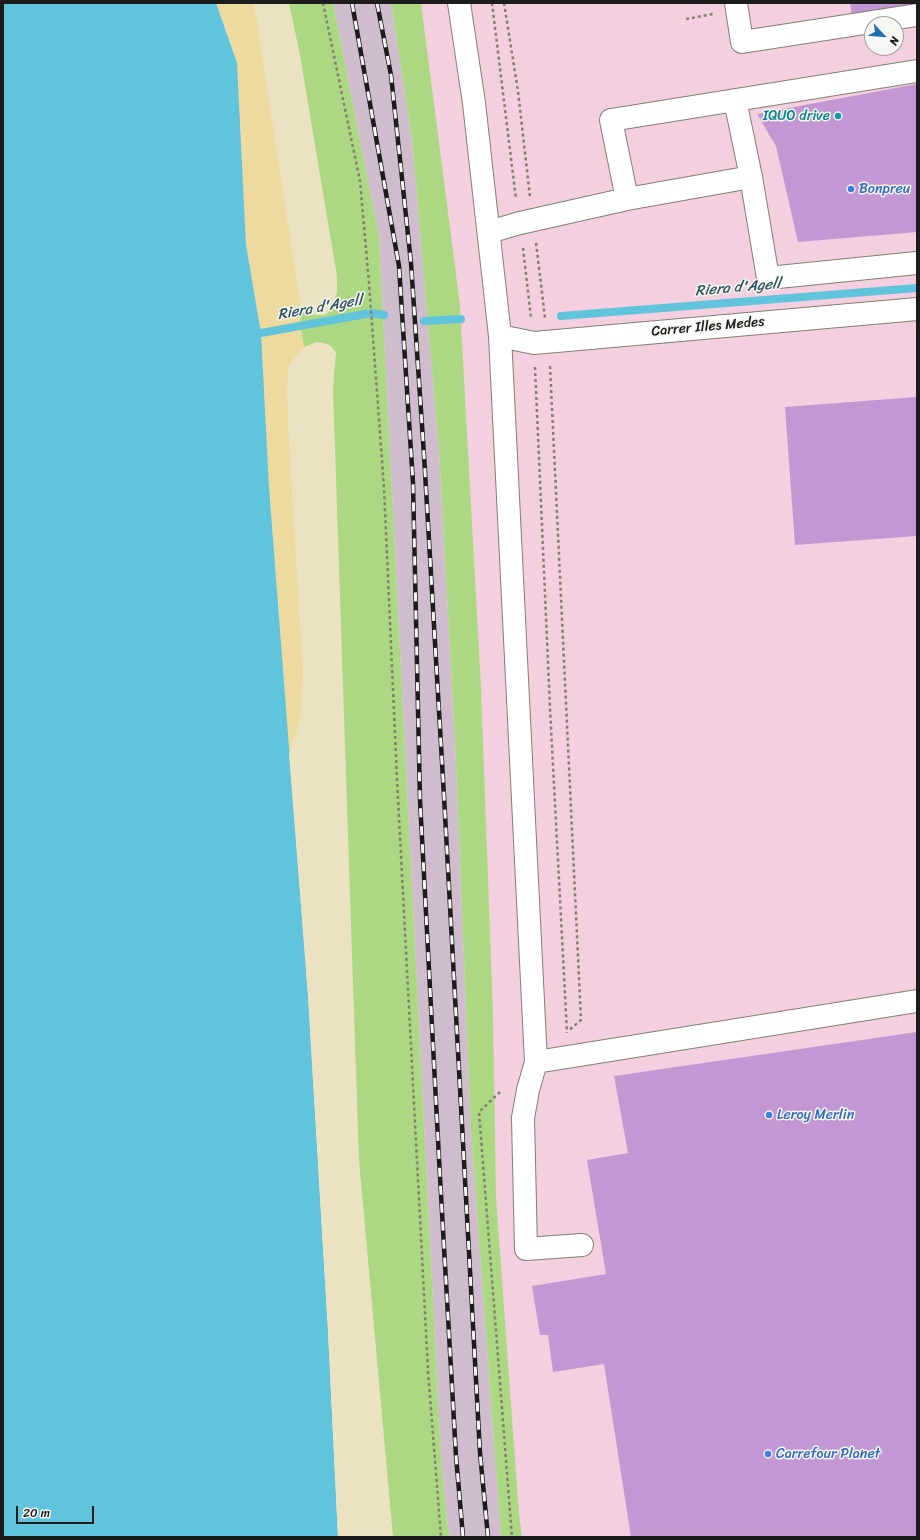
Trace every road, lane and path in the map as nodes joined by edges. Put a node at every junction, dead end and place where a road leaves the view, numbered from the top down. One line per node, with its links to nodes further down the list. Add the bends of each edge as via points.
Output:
1 (323, 3): 22 (path, via 360,181 369,283 384,488 428,1371)
2 (459, 3): 12 (street)
3 (492, 3): 11 (path)
4 (504, 3): 11 (path, via 518,91)
5 (736, 3): 6 (street, via 742,42)
6 (917, 15)
7 (917, 71): 8 (street)
8 (735, 100): 9 (street); 10 (street, via 610,120)
9 (752, 177): 10 (street); 13 (street, via 768,278)
10 (627, 198): 11 (street)
11 (526, 221): 12 (street); 16 (path); 16 (path)
12 (489, 232): 15 (street)
13 (917, 263)
14 (917, 309): 16 (street, Carrer Illes Medes)
15 (500, 336): 16 (street, Carrer Illes Medes); 19 (street)
16 (541, 342): 18 (path, via 549,700); 18 (path, via 581,1020)
17 (917, 1001): 19 (street)
18 (567, 1033): 19 (path)
19 (536, 1062): 21 (street, via 522,1118 526,1250)
20 (500, 1092): 23 (path, via 479,1112)
21 (582, 1245)
22 (441, 1537)
23 (512, 1537)

